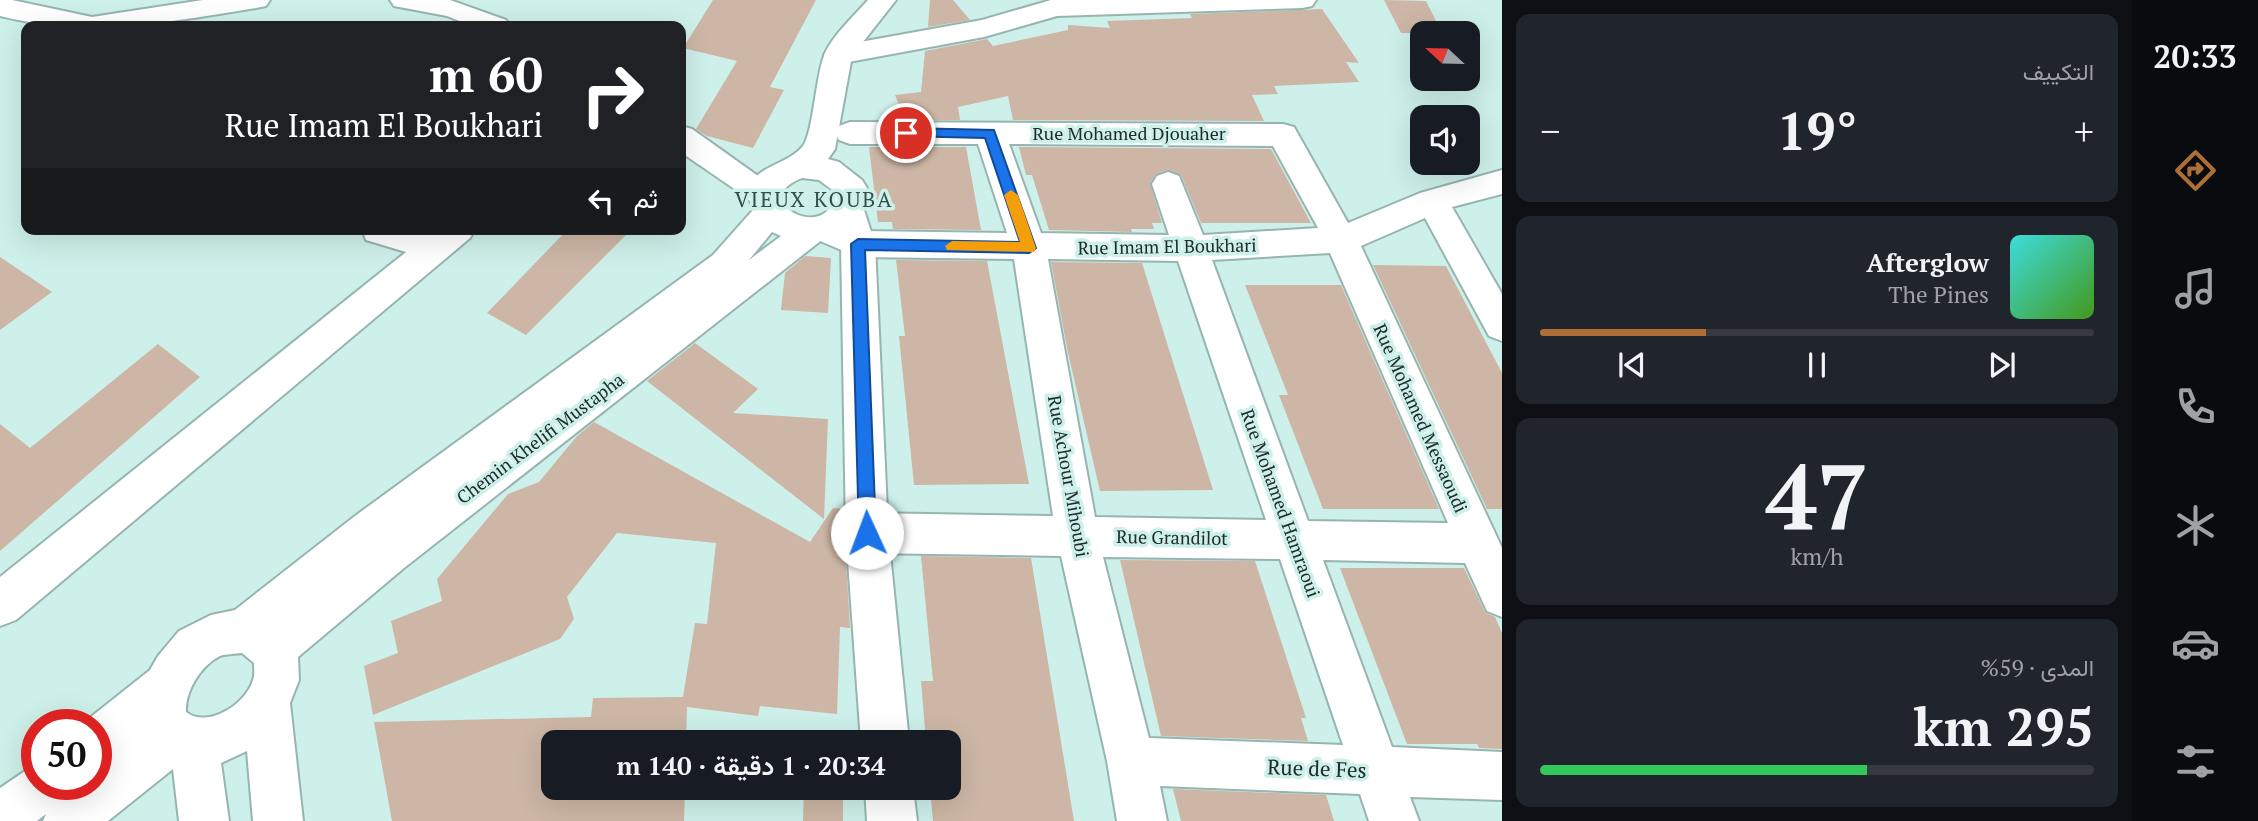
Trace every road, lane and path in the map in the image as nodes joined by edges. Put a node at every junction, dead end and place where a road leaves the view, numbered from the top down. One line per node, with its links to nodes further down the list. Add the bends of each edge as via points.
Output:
1 (256, 0): 8 (street)
2 (404, 0): 9 (street, via 454,9)
3 (882, 0): 10 (street)
4 (1302, 0): 5 (street)
5 (1064, 4): 10 (street, via 984,28)
6 (2, 9): 7 (street)
7 (66, 21)
8 (124, 21)
9 (484, 21)
10 (838, 55): 11 (street); 15 (street, via 819,149)
11 (850, 133): 12 (street, Rue Mohamed Djouaher); 20 (street)
12 (990, 133): 13 (street, Rue Mohamed Djouaher); 24 (street, Rue Achour Mihoubi)
13 (1283, 135): 23 (street, Rue Mohamed Messaoudi)
14 (686, 141): 19 (street, via 747,184 764,190)
15 (800, 166): 19 (street, Chemin Khelifi Mustapha, via 779,173 766,187); 20 (street, via 814,166)
16 (1502, 182): 18 (street, Rue Imam El Boukhari)
17 (1168, 184): 25 (street, Rue Mohamed Hamraoui)
18 (1432, 201): 23 (street, Rue Imam El Boukhari); 26 (street)
19 (767, 204): 20 (street, via 793,228); 33 (street, Chemin Khelifi Mustapha, via 725,264 370,530)
20 (836, 218): 24 (street, Rue Imam El Boukhari); 27 (street); 33 (street, Chemin Khelifi Mustapha, via 389,554)
21 (412, 235): 22 (street)
22 (445, 239): 32 (street)
23 (1341, 240): 25 (street, Rue Imam El Boukhari); 30 (street, Rue Mohamed Messaoudi)
24 (1029, 248): 25 (street, Rue Imam El Boukhari); 28 (street, Rue Achour Mihoubi)
25 (1191, 248): 29 (street, Rue Mohamed Hamraoui)
26 (1502, 326)
27 (867, 533): 28 (street, Rue Grandilot); 36 (street)
28 (1077, 536): 29 (street, Rue Grandilot); 39 (street, Rue Achour Mihoubi)
29 (1294, 539): 30 (street, Rue Grandilot); 40 (street, Rue Mohamed Hamraoui)
30 (1476, 543): 31 (street, Rue Mohamed Messaoudi)
31 (1502, 596)
32 (0, 605)
33 (257, 640): 34 (street, via 226,632 206,639 174,668); 35 (street, via 276,665)
34 (165, 687): 37 (street); 38 (street, via 162,707 166,724)
35 (267, 703): 38 (street, via 234,734 214,742); 47 (street)
36 (884, 730)
37 (112, 731)
38 (185, 739): 45 (street); 46 (street)
39 (1131, 761): 40 (street, Rue de Fes); 49 (street, Rue Achour Mihoubi)
40 (1376, 770): 41 (street, Rue de Fes); 50 (street, Rue Mohamed Hamraoui)
41 (1502, 776)
42 (24, 800): 44 (street)
43 (890, 800): 48 (street)
44 (0, 819)
45 (68, 821)
46 (204, 821)
47 (278, 821)
48 (892, 821)
49 (1142, 821)
50 (1394, 821)

